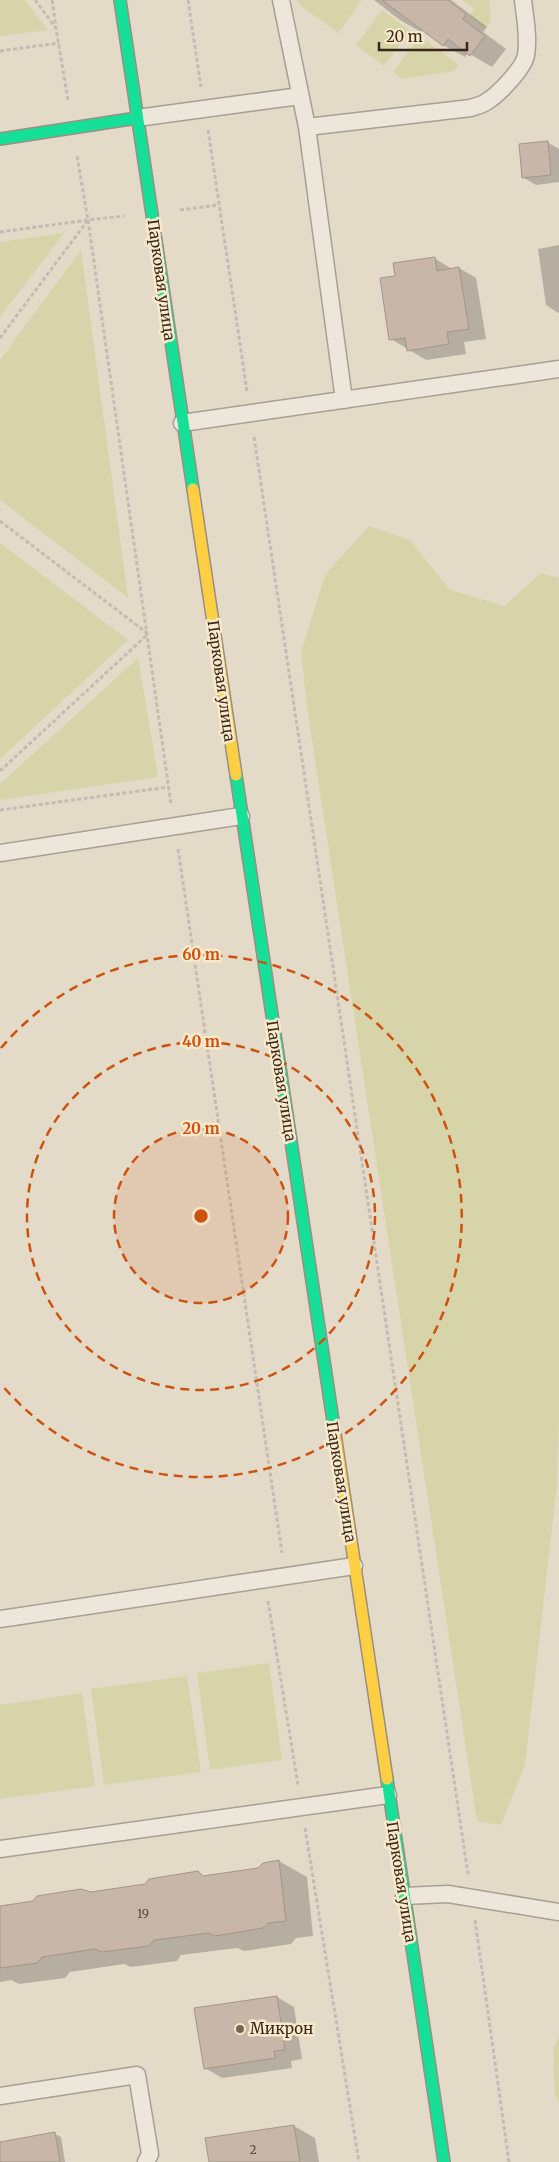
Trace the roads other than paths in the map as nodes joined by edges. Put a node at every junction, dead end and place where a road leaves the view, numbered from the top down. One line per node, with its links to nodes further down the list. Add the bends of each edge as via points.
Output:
1 (120, 0): 5 (street, Парковая улица)
2 (281, 0): 4 (lane)
3 (523, 0): 6 (lane, via 526,57 522,66 486,102 471,108)
4 (300, 96): 5 (lane); 6 (lane)
5 (137, 118): 7 (street); 10 (street, Парковая улица)
6 (307, 127): 9 (lane)
7 (0, 139)
8 (559, 369): 9 (lane)
9 (344, 400): 10 (lane)
10 (182, 423): 11 (street, Парковая улица)
11 (241, 816): 12 (lane); 13 (street, Парковая улица)
12 (0, 853)
13 (354, 1566): 14 (lane); 15 (street, Парковая улица)
14 (0, 1619)
15 (388, 1795): 16 (lane); 17 (street, Парковая улица)
16 (0, 1849)
17 (404, 1896): 18 (lane, via 472,1897); 21 (street, Парковая улица)
18 (559, 1912)
19 (0, 2096): 20 (lane, via 137,2075 150,2154)
20 (146, 2162)
21 (444, 2162)

